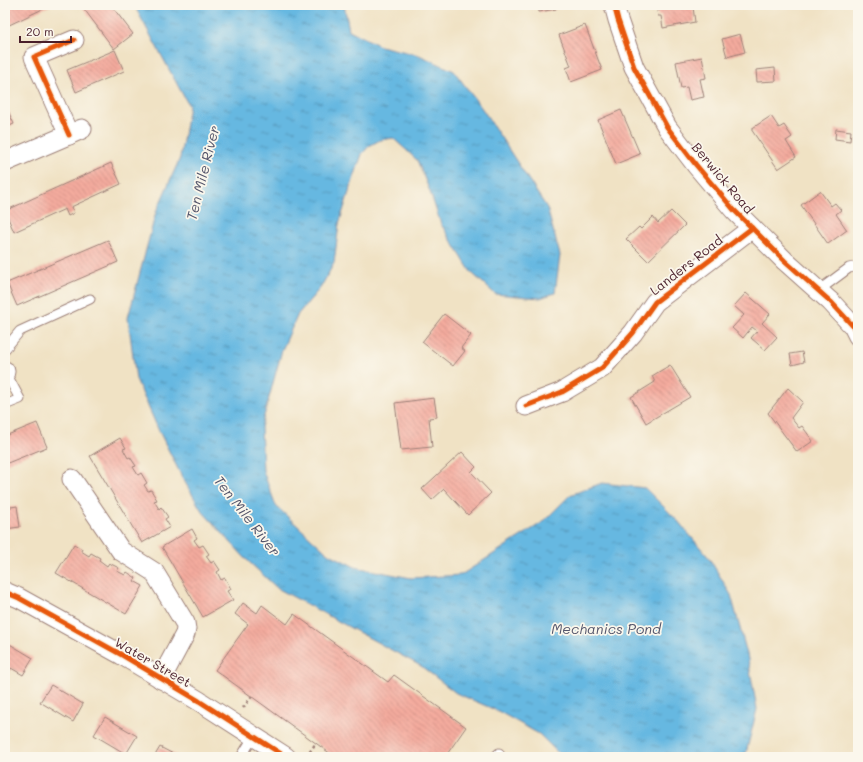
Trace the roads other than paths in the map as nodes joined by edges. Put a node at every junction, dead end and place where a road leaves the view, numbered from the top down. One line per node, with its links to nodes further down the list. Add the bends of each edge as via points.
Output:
1 (614, 5): 4 (street, Berwick Road, via 634,67 666,127 696,166)
2 (74, 40): 3 (street, via 34,57 76,132)
3 (5, 162)
4 (752, 228): 6 (street, Berwick Road); 12 (street, Landers Road, via 655,302 633,333 602,368 562,392)
5 (858, 266): 6 (lane, via 848,268)
6 (818, 291): 8 (street, Berwick Road, via 831,302)
7 (90, 299): 9 (lane, via 20,332)
8 (858, 336)
9 (5, 349)
10 (5, 371): 11 (lane, via 20,399)
11 (5, 405)
12 (526, 406)
13 (72, 479): 15 (street, via 121,551 154,572 185,623 185,634)
14 (5, 592): 15 (street, Water Street)
15 (161, 679): 16 (street, Water Street)
16 (254, 736): 17 (lane); 18 (street, Water Street)
17 (241, 757)
18 (286, 757)

